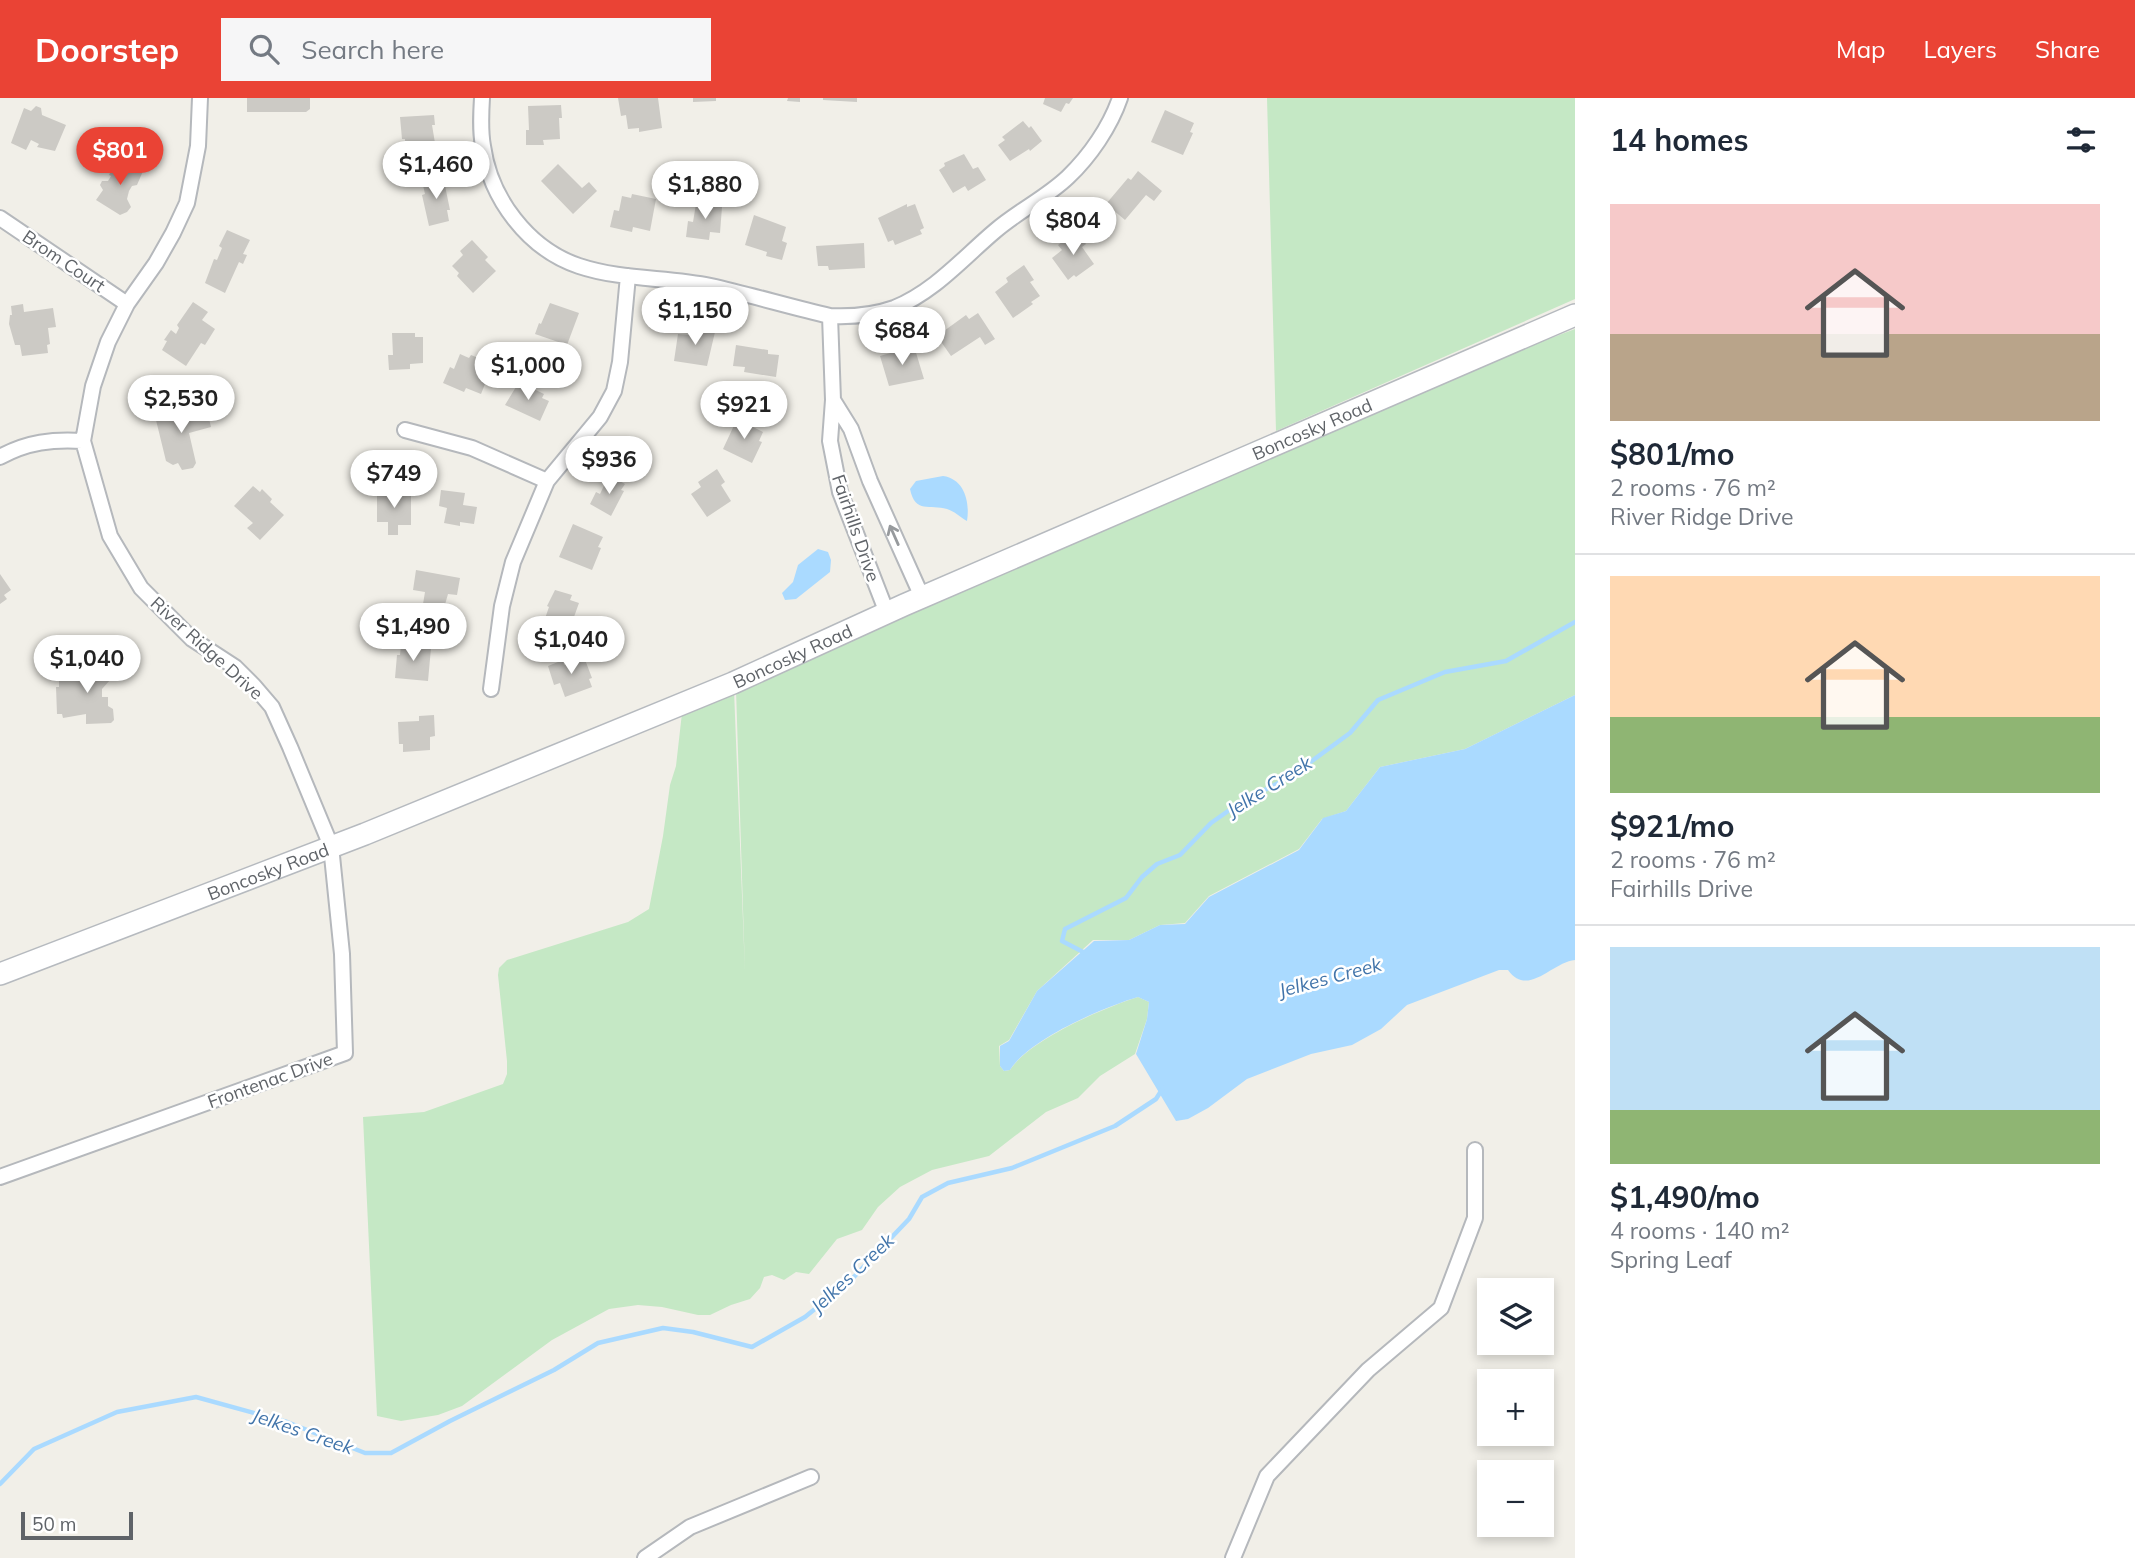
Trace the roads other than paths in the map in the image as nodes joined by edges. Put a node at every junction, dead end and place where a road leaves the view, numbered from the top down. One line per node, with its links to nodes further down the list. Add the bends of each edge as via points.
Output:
1 (200, 98): 6 (street, River Ridge Drive, via 198,146 187,203 156,263)
2 (482, 98): 5 (street, via 488,169 517,222 553,253 576,265)
3 (1121, 98): 8 (street, via 1089,153 1067,178 1001,225 950,272 894,307)
4 (0, 218): 6 (street, Brom Court)
5 (628, 276): 8 (street, via 712,286); 13 (street, via 614,391 600,417)
6 (127, 304): 11 (street, River Ridge Drive, via 98,365)
7 (1575, 315): 14 (street, Boncosky Road)
8 (831, 316): 9 (street, Fairhills Drive)
9 (833, 400): 14 (street, Fairhills Drive, one-way to 9, via 851,429); 15 (street, Fairhills Drive, via 830,441 839,492)
10 (405, 430): 13 (street, via 472,447)
11 (83, 441): 12 (street, via 35,442); 17 (street, River Ridge Drive, via 120,556 141,588 174,622 235,667 272,707)
12 (0, 457)
13 (547, 481): 16 (street, via 513,562)
14 (922, 597): 15 (street, Boncosky Road)
15 (887, 613): 17 (street, Boncosky Road, via 733,683)
16 (491, 689)
17 (331, 846): 18 (street, Boncosky Road); 20 (street, Frontenac Drive, via 342,954 345,1053)
18 (0, 974)
19 (1475, 1150): 23 (street, via 1475,1218 1441,1308 1368,1370 1267,1476)
20 (0, 1177)
21 (811, 1477): 22 (street, via 690,1527)
22 (645, 1558)
23 (1233, 1558)

